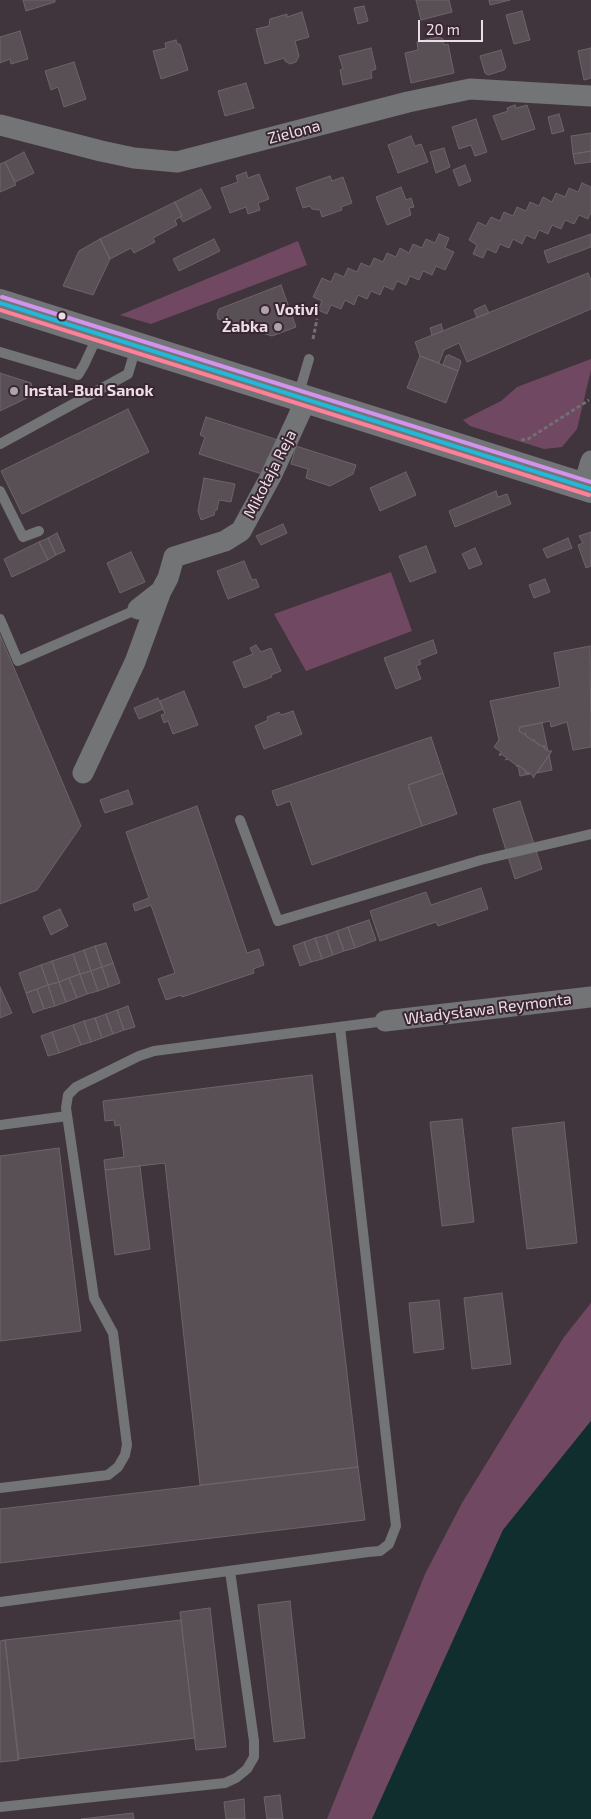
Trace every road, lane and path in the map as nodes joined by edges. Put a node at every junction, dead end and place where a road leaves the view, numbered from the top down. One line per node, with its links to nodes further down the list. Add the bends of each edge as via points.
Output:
1 (591, 96): 2 (street, Zielona, via 470,88 177,162 100,151)
2 (0, 124)
3 (0, 304): 5 (main road)
4 (318, 319): 6 (path)
5 (98, 334): 7 (main road); 8 (lane, via 78,375)
6 (312, 339)
7 (136, 346): 10 (main road); 13 (lane, via 128,374)
8 (0, 352)
9 (310, 359): 10 (lane)
10 (302, 399): 15 (main road); 18 (street, Mikołaja Reja, via 271,476 241,531 225,541 174,557)
11 (589, 400): 12 (path, via 528,439)
12 (520, 440)
13 (0, 444)
14 (591, 461): 15 (street)
15 (587, 488)
16 (0, 491): 17 (lane, via 23,537)
17 (39, 531)
18 (161, 591): 19 (street, Mikołaja Reja); 21 (street, Mikołaja Reja, via 135,662)
19 (138, 609): 20 (lane, via 18,661)
20 (0, 619)
21 (84, 773)
22 (240, 820): 23 (lane, via 278,921 481,860)
23 (591, 834)
24 (591, 997): 25 (street, Władysława Reymonta)
25 (386, 1021): 26 (lane)
26 (340, 1027): 27 (lane, via 154,1051 76,1086 68,1095); 30 (lane, via 396,1526 389,1544 380,1550)
27 (67, 1116): 28 (lane); 29 (lane, via 94,1298 113,1333 127,1445 118,1466 108,1474)
28 (0, 1125)
29 (0, 1488)
30 (230, 1571): 31 (lane); 32 (lane, via 254,1741 254,1757 247,1770 225,1783)
31 (0, 1602)
32 (0, 1807)

